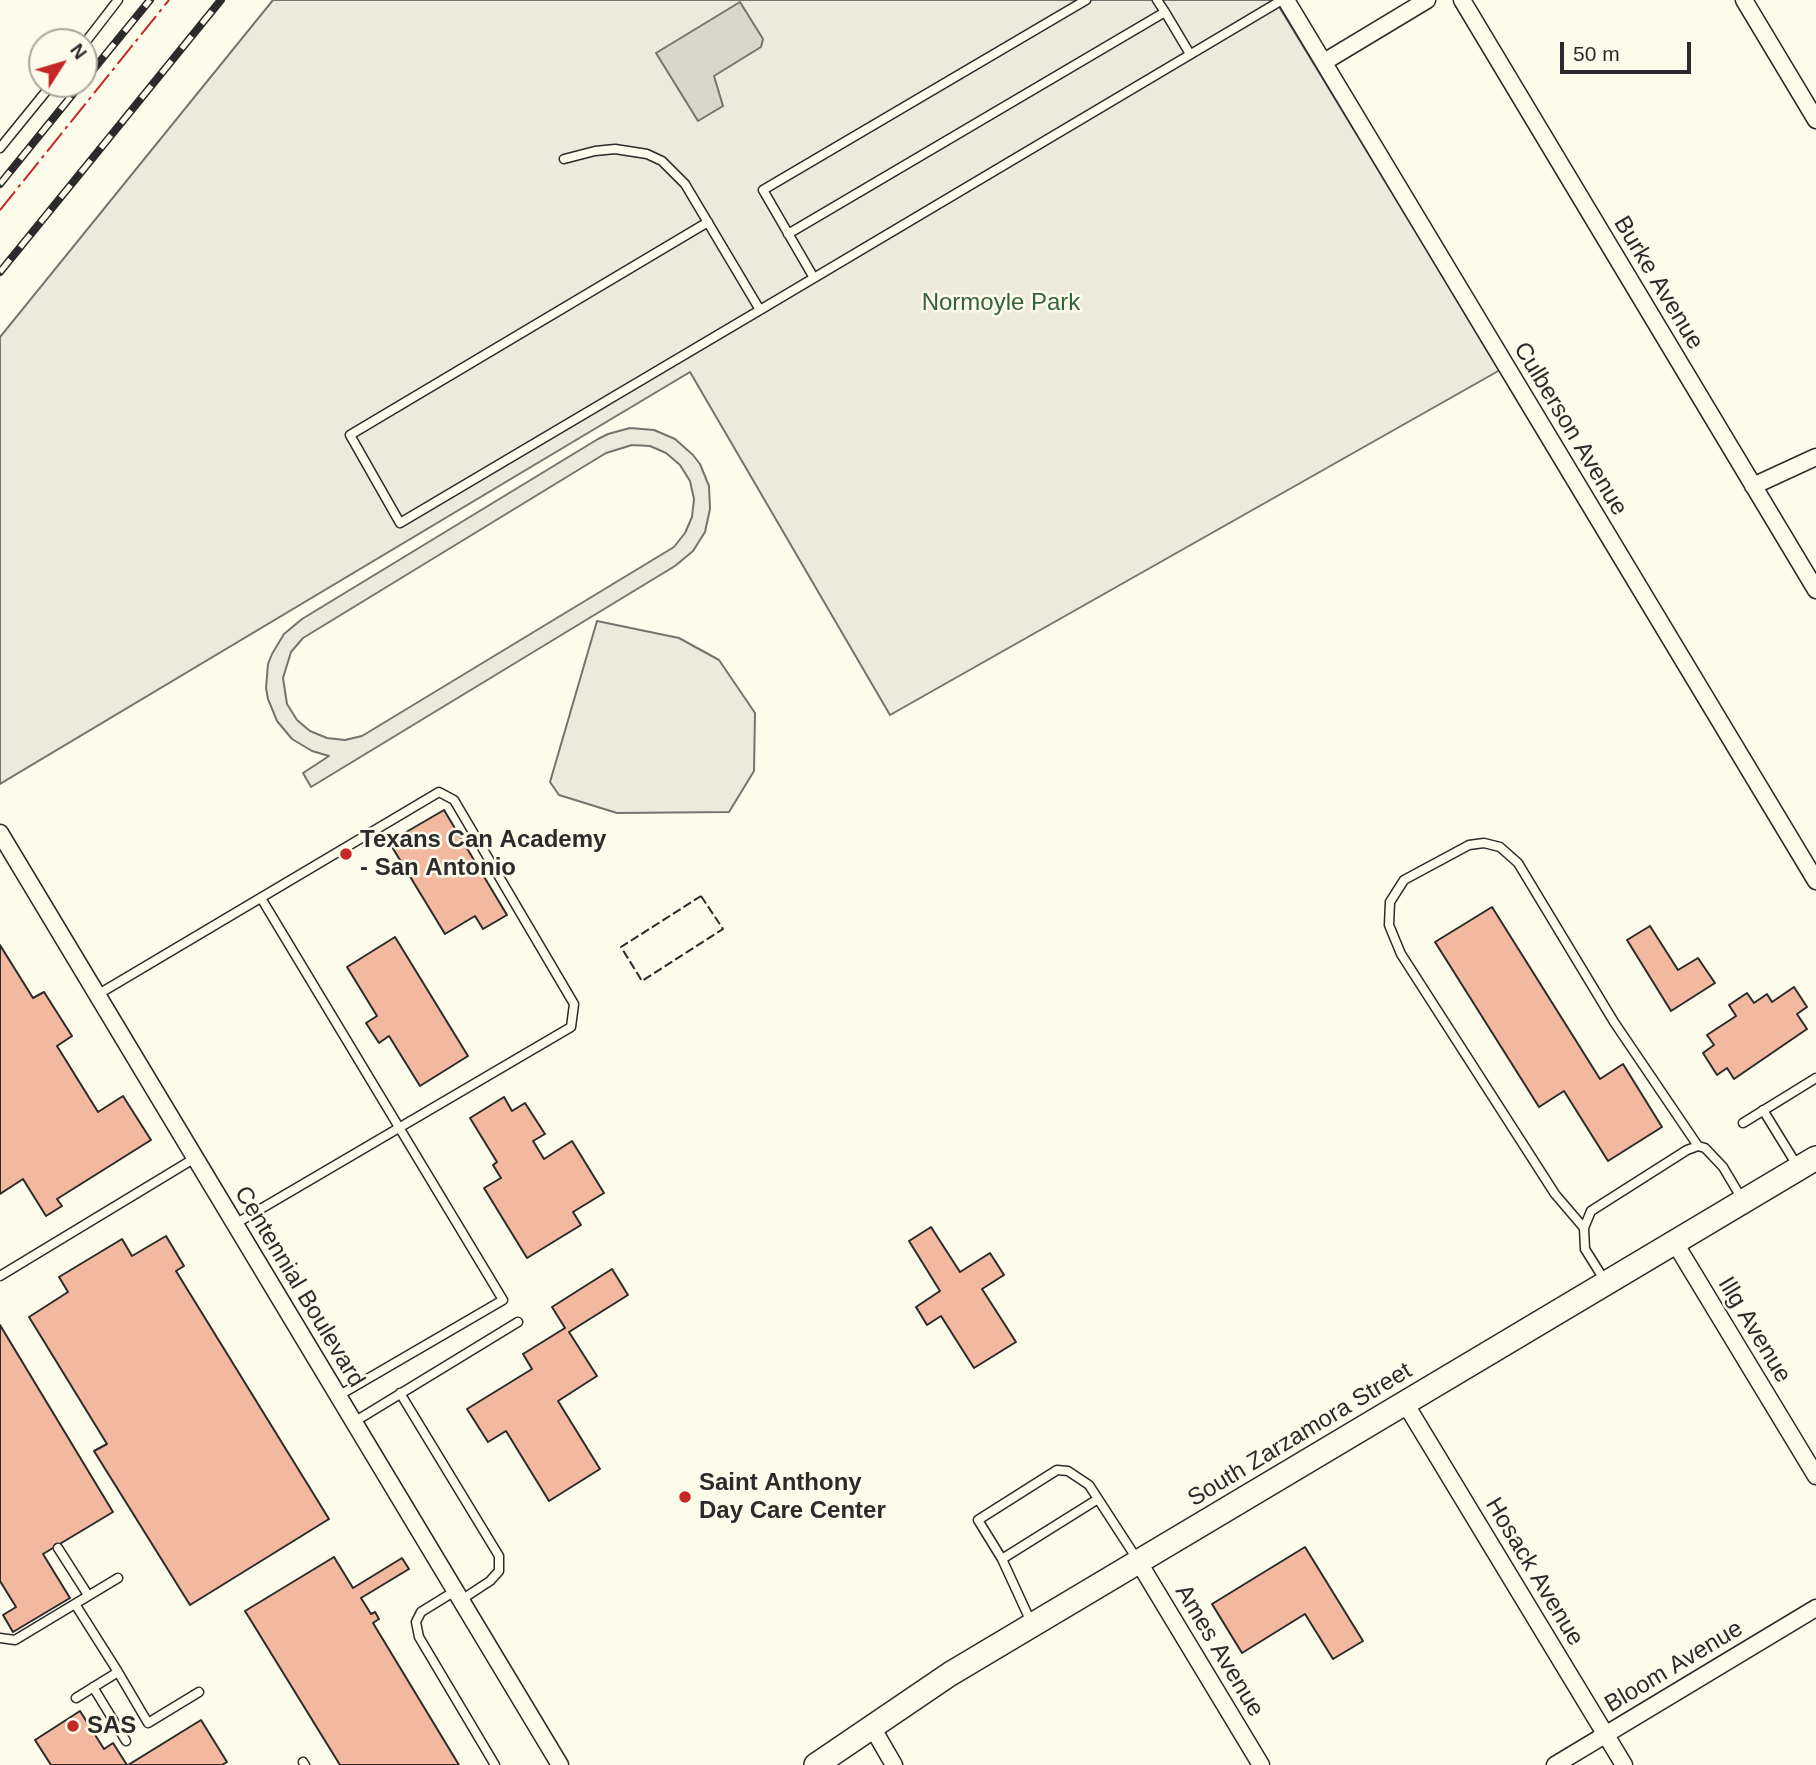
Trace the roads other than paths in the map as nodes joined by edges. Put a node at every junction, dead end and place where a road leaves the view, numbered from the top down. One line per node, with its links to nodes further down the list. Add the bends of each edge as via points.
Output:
1 (118, 0): 9 (lane)
2 (1086, 0): 17 (lane, via 763,190)
3 (1157, 0): 8 (lane)
4 (1284, 0): 10 (lane); 11 (street, Culberson Avenue)
5 (1427, 0): 11 (street)
6 (1461, 0): 21 (street, Burke Avenue)
7 (1744, 0): 13 (street)
8 (1165, 12): 10 (lane); 17 (lane)
9 (96, 28)
10 (1190, 54): 18 (lane)
11 (1324, 62): 24 (street, Culberson Avenue)
12 (41, 98): 14 (lane)
13 (1816, 120)
14 (0, 148)
15 (564, 159): 16 (lane, via 615,149 647,154 674,171)
16 (708, 222): 19 (lane); 19 (lane, via 350,435 400,523)
17 (788, 234): 18 (lane)
18 (814, 278): 19 (lane)
19 (760, 310)
20 (1816, 457): 21 (street)
21 (1753, 486): 22 (street, Burke Avenue)
22 (1816, 590)
23 (0, 832): 26 (street, Centennial Boulevard)
24 (1816, 881)
25 (261, 898): 26 (lane); 30 (lane); 30 (lane, via 439,793 454,800 574,1004 571,1027)
26 (97, 995): 32 (street, Centennial Boulevard)
27 (1816, 1078): 28 (lane)
28 (1763, 1110): 29 (lane); 33 (lane)
29 (1743, 1122)
30 (399, 1127): 35 (lane); 42 (lane, via 503,1300)
31 (1698, 1146): 34 (lane, via 1705,1147 1723,1167); 36 (lane, via 1591,1211); 36 (lane, via 1614,1022 1518,863 1500,847 1469,845 1404,880 1390,902 1389,925 1401,954 1555,1194)
32 (195, 1158): 35 (street, Centennial Boulevard); 38 (lane)
33 (1808, 1165): 34 (main road, South Zarzamora Street)
34 (1744, 1201): 37 (main road, South Zarzamora Street)
35 (235, 1224): 42 (street, Centennial Boulevard)
36 (1584, 1228): 39 (lane, via 1585,1249)
37 (1675, 1243): 39 (main road, South Zarzamora Street); 45 (street, Illg Avenue)
38 (0, 1276)
39 (1607, 1284): 43 (main road, South Zarzamora Street)
40 (518, 1322): 41 (lane)
41 (400, 1393): 44 (lane); 52 (lane, via 499,1556 499,1571 490,1581)
42 (338, 1396): 44 (street, Centennial Boulevard)
43 (1405, 1404): 49 (main road, South Zarzamora Street); 62 (street, Hosack Avenue)
44 (354, 1422): 52 (street, Centennial Boulevard)
45 (1816, 1476)
46 (1098, 1499): 48 (lane); 48 (lane, via 1089,1485 1068,1471 1057,1470 978,1520); 49 (lane)
47 (58, 1548): 51 (lane)
48 (1002, 1559): 55 (lane)
49 (1138, 1561): 55 (main road, South Zarzamora Street); 68 (street, Ames Avenue)
50 (118, 1578): 51 (lane)
51 (88, 1595): 53 (lane)
52 (458, 1595): 64 (lane, via 421,1612 416,1622 419,1637); 65 (street, Centennial Boulevard)
53 (75, 1604): 56 (lane, via 15,1640); 57 (lane)
54 (1816, 1608): 62 (street, Bloom Avenue)
55 (1032, 1625): 61 (main road, South Zarzamora Street)
56 (0, 1638)
57 (118, 1672): 58 (lane); 59 (lane, via 148,1723)
58 (93, 1688): 60 (lane); 63 (lane)
59 (199, 1692)
60 (76, 1698)
61 (872, 1727): 66 (main road, South Zarzamora Street); 67 (street)
62 (1606, 1735): 69 (street, Bloom Avenue); 70 (street, Hosack Avenue)
63 (126, 1741)
64 (495, 1765)
65 (560, 1765)
66 (816, 1765)
67 (894, 1765)
68 (1261, 1765)
69 (1555, 1765)
70 (1624, 1765)

